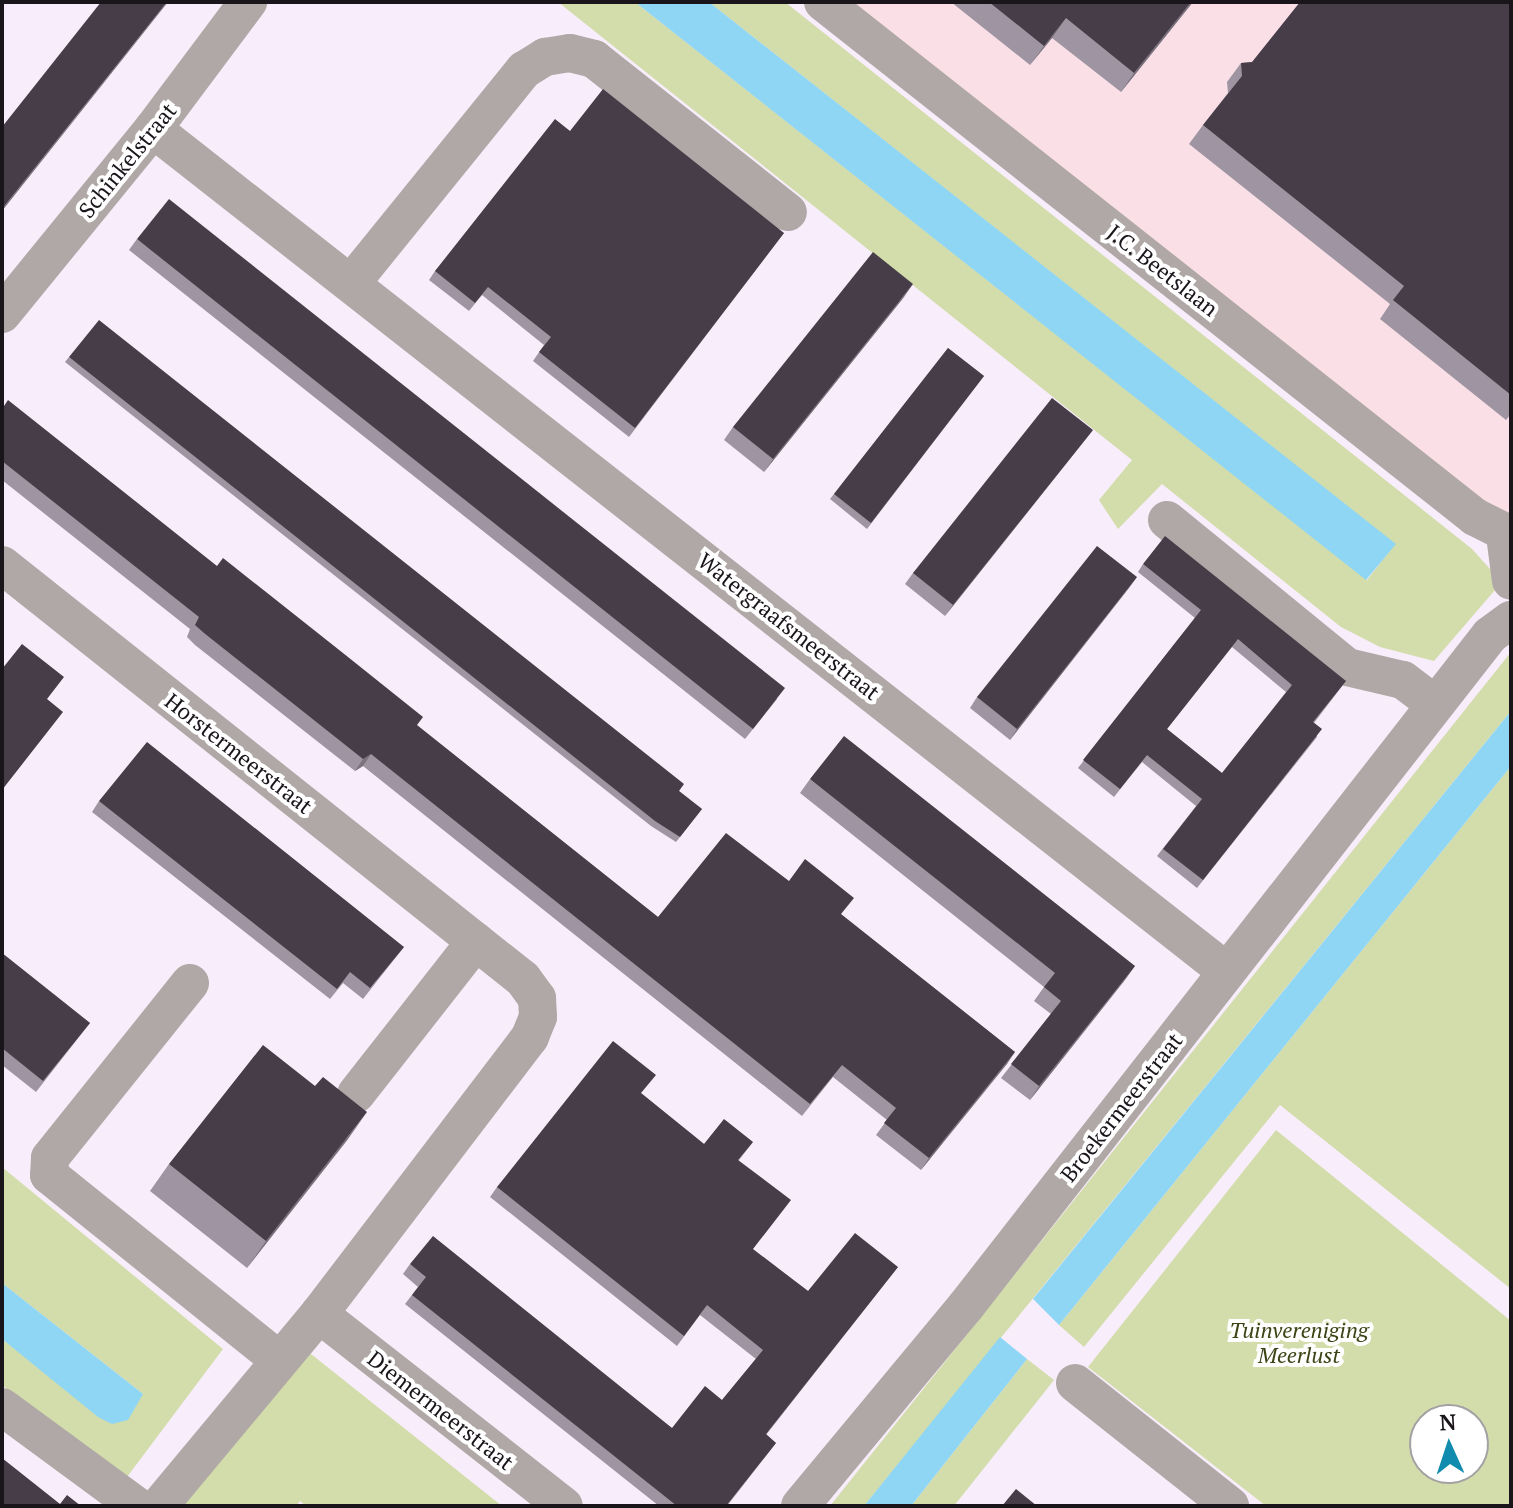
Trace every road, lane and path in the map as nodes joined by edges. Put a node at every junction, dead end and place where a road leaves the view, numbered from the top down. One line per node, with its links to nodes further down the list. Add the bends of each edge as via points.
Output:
1 (248, 2): 3 (street, Schinkelstraat)
2 (823, 2): 8 (street, J.C. Beetslaan, via 1454,500)
3 (153, 129): 5 (street, Watergraafsmeerstraat); 6 (street, Schinkelstraat)
4 (788, 212): 5 (street, via 594,59 570,53 545,57 524,70)
5 (353, 281): 14 (street, Watergraafsmeerstraat)
6 (2, 314)
7 (1167, 520): 12 (street, via 1347,667 1403,680)
8 (1508, 535): 10 (street)
9 (2, 565): 13 (street, Horstermeerstraat)
10 (1511, 581)
11 (1511, 620): 12 (street, Broekermeerstraat, via 1490,635)
12 (1435, 704): 14 (street, Broekermeerstraat)
13 (476, 941): 16 (street); 17 (street, Horstermeerstraat, via 523,979 537,998 538,1017 530,1037)
14 (1226, 971): 24 (street, Broekermeerstraat, via 966,1306)
15 (190, 983): 18 (street, via 50,1158 49,1175)
16 (356, 1094)
17 (319, 1314): 18 (street, Horstermeerstraat); 23 (street, Diemermeerstraat)
18 (279, 1360): 22 (street, Horstermeerstraat)
19 (1075, 1383): 25 (street)
20 (2, 1407): 21 (street)
21 (137, 1506)
22 (159, 1506)
23 (564, 1506)
24 (800, 1506)
25 (1230, 1506)

